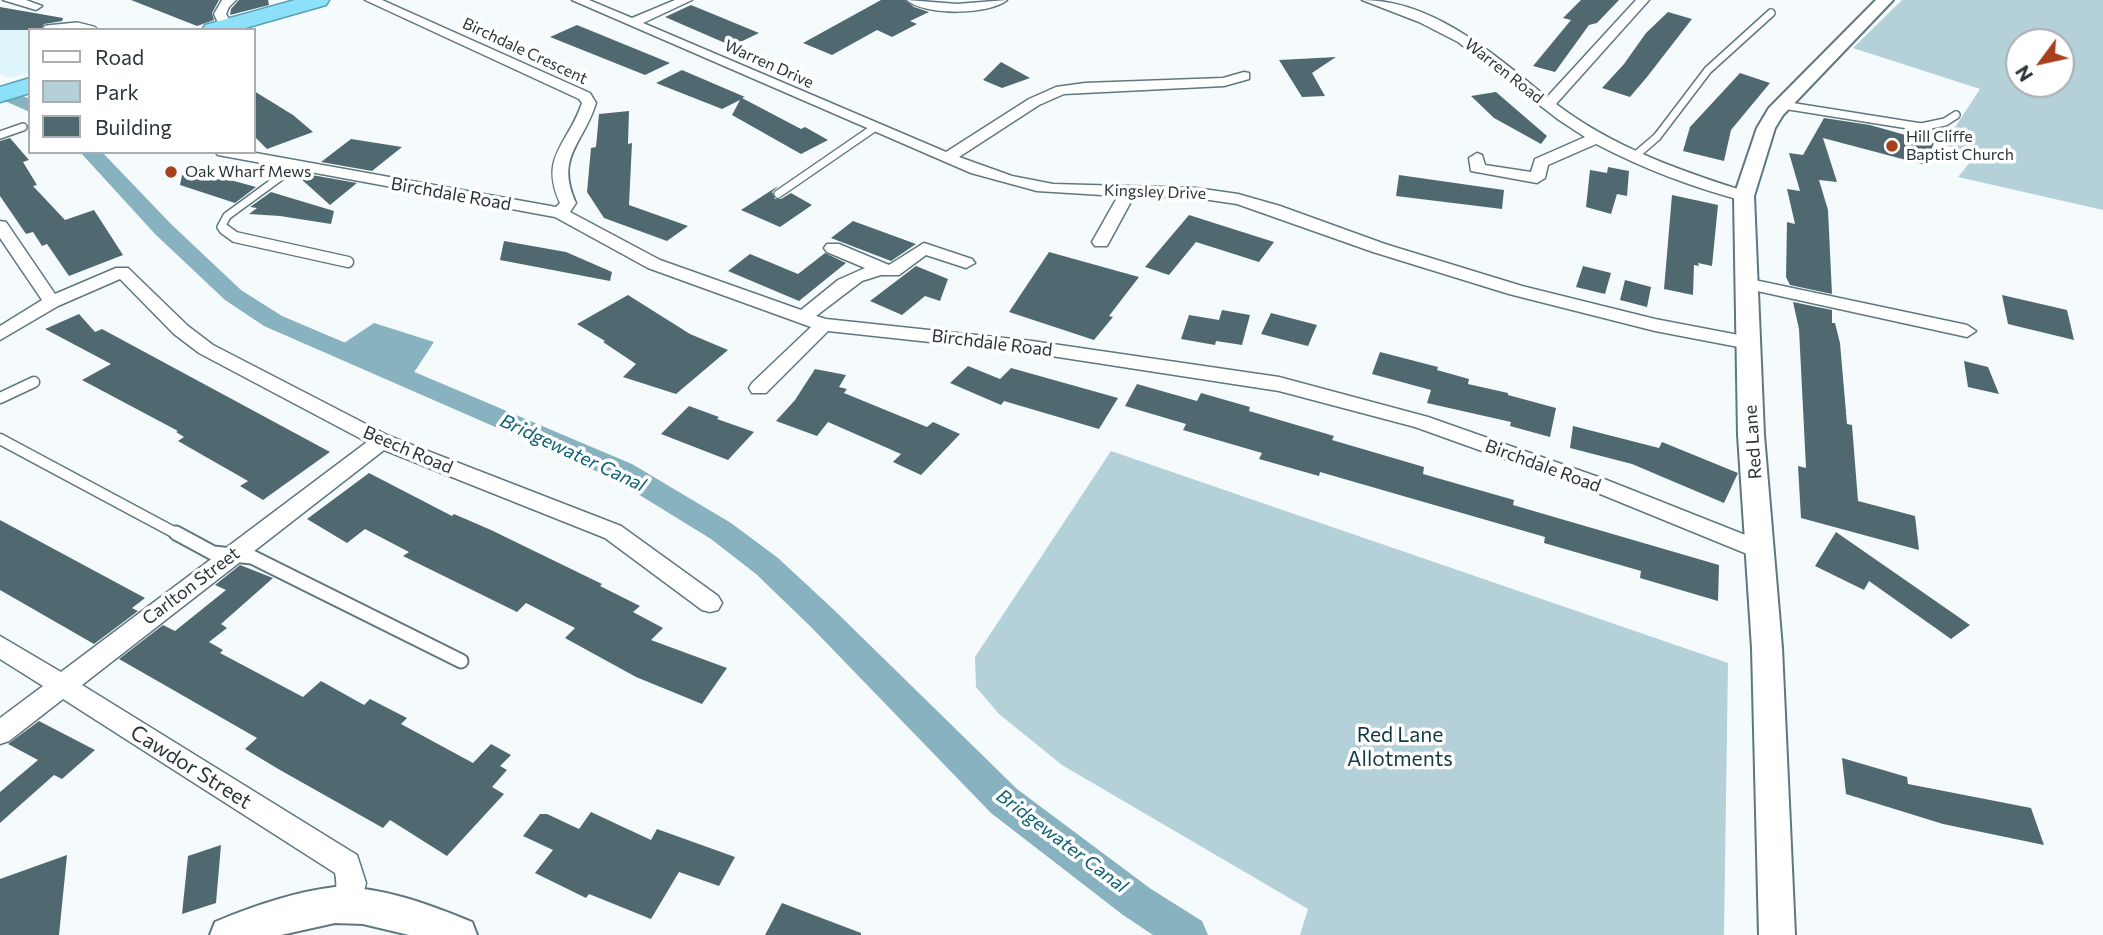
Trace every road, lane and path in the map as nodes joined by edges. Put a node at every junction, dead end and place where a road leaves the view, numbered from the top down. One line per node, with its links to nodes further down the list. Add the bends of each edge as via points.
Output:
1 (9, 0): 12 (street)
2 (229, 0): 17 (street, via 219,14)
3 (318, 0): 17 (highway)
4 (371, 0): 36 (street, Birchdale Crescent, via 585,96 587,112 557,172 568,203)
5 (579, 0): 14 (street, Warren Drive)
6 (686, 0): 14 (street)
7 (913, 0): 8 (street, via 934,7)
8 (1001, 0)
9 (1368, 0): 21 (street, Warren Road, via 1464,39)
10 (1643, 0): 21 (street)
11 (1885, 0): 22 (street, Red Lane)
12 (36, 6)
13 (1771, 13): 29 (lane, via 1708,70 1657,137)
14 (633, 23): 25 (street, Warren Drive)
15 (57, 28): 16 (lane)
16 (85, 28)
17 (220, 28)
18 (1244, 76): 30 (street, via 1224,82 1061,90 1034,102)
19 (28, 85): 20 (highway)
20 (0, 95)
21 (1548, 105): 27 (street, Warren Road)
22 (1783, 105): 23 (lane, via 1904,126 1934,126); 35 (street, Red Lane, via 1766,128)
23 (1956, 115)
24 (23, 127): 26 (lane)
25 (874, 128): 30 (street, Warren Drive); 34 (lane)
26 (0, 135)
27 (1597, 138): 29 (street, Warren Road); 31 (street, via 1541,162 1537,178 1477,168)
28 (232, 154): 32 (street, Birchdale Road)
29 (1636, 155): 35 (street, Warren Road)
30 (947, 158): 33 (street, Kingsley Drive, via 988,175 1039,187)
31 (1477, 158)
32 (294, 167): 36 (street, Birchdale Road); 40 (lane, via 228,216 223,230 235,237)
33 (1129, 189): 38 (street); 49 (street, Kingsley Drive, via 1186,190 1258,204 1379,248 1557,302 1675,331)
34 (778, 194)
35 (1744, 196): 43 (street, Red Lane)
36 (560, 213): 45 (street, Birchdale Road, via 654,264)
37 (0, 226): 44 (street)
38 (1101, 242)
39 (833, 247): 42 (street)
40 (348, 262)
41 (966, 263): 42 (street, via 924,248 893,271)
42 (883, 269): 45 (street, via 840,285)
43 (1745, 283): 47 (street); 49 (street, Red Lane)
44 (52, 302): 48 (street); 54 (street, Beech Road, via 122,272 206,349)
45 (803, 318): 46 (street, Birchdale Road)
46 (824, 325): 51 (street); 55 (street, Birchdale Road, via 1032,347 1279,384 1421,422)
47 (1967, 331)
48 (0, 334)
49 (1749, 343): 55 (street, Red Lane)
50 (34, 382): 52 (lane)
51 (759, 388)
52 (0, 398)
53 (0, 439): 56 (lane, via 213,553)
54 (382, 441): 56 (street, Carlton Street); 57 (street, Beech Road, via 613,532)
55 (1760, 550): 65 (street, Red Lane)
56 (233, 555): 59 (lane, via 252,557); 60 (street, Carlton Street)
57 (710, 603)
58 (0, 646): 60 (street, Cawdor Street)
59 (461, 662)
60 (62, 685): 61 (street, Carlton Street); 62 (street, Cawdor Street, via 347,865 352,883)
61 (0, 733)
62 (348, 905): 63 (street, via 299,913); 64 (street, via 405,915)
63 (228, 935)
64 (459, 935)
65 (1777, 935)

